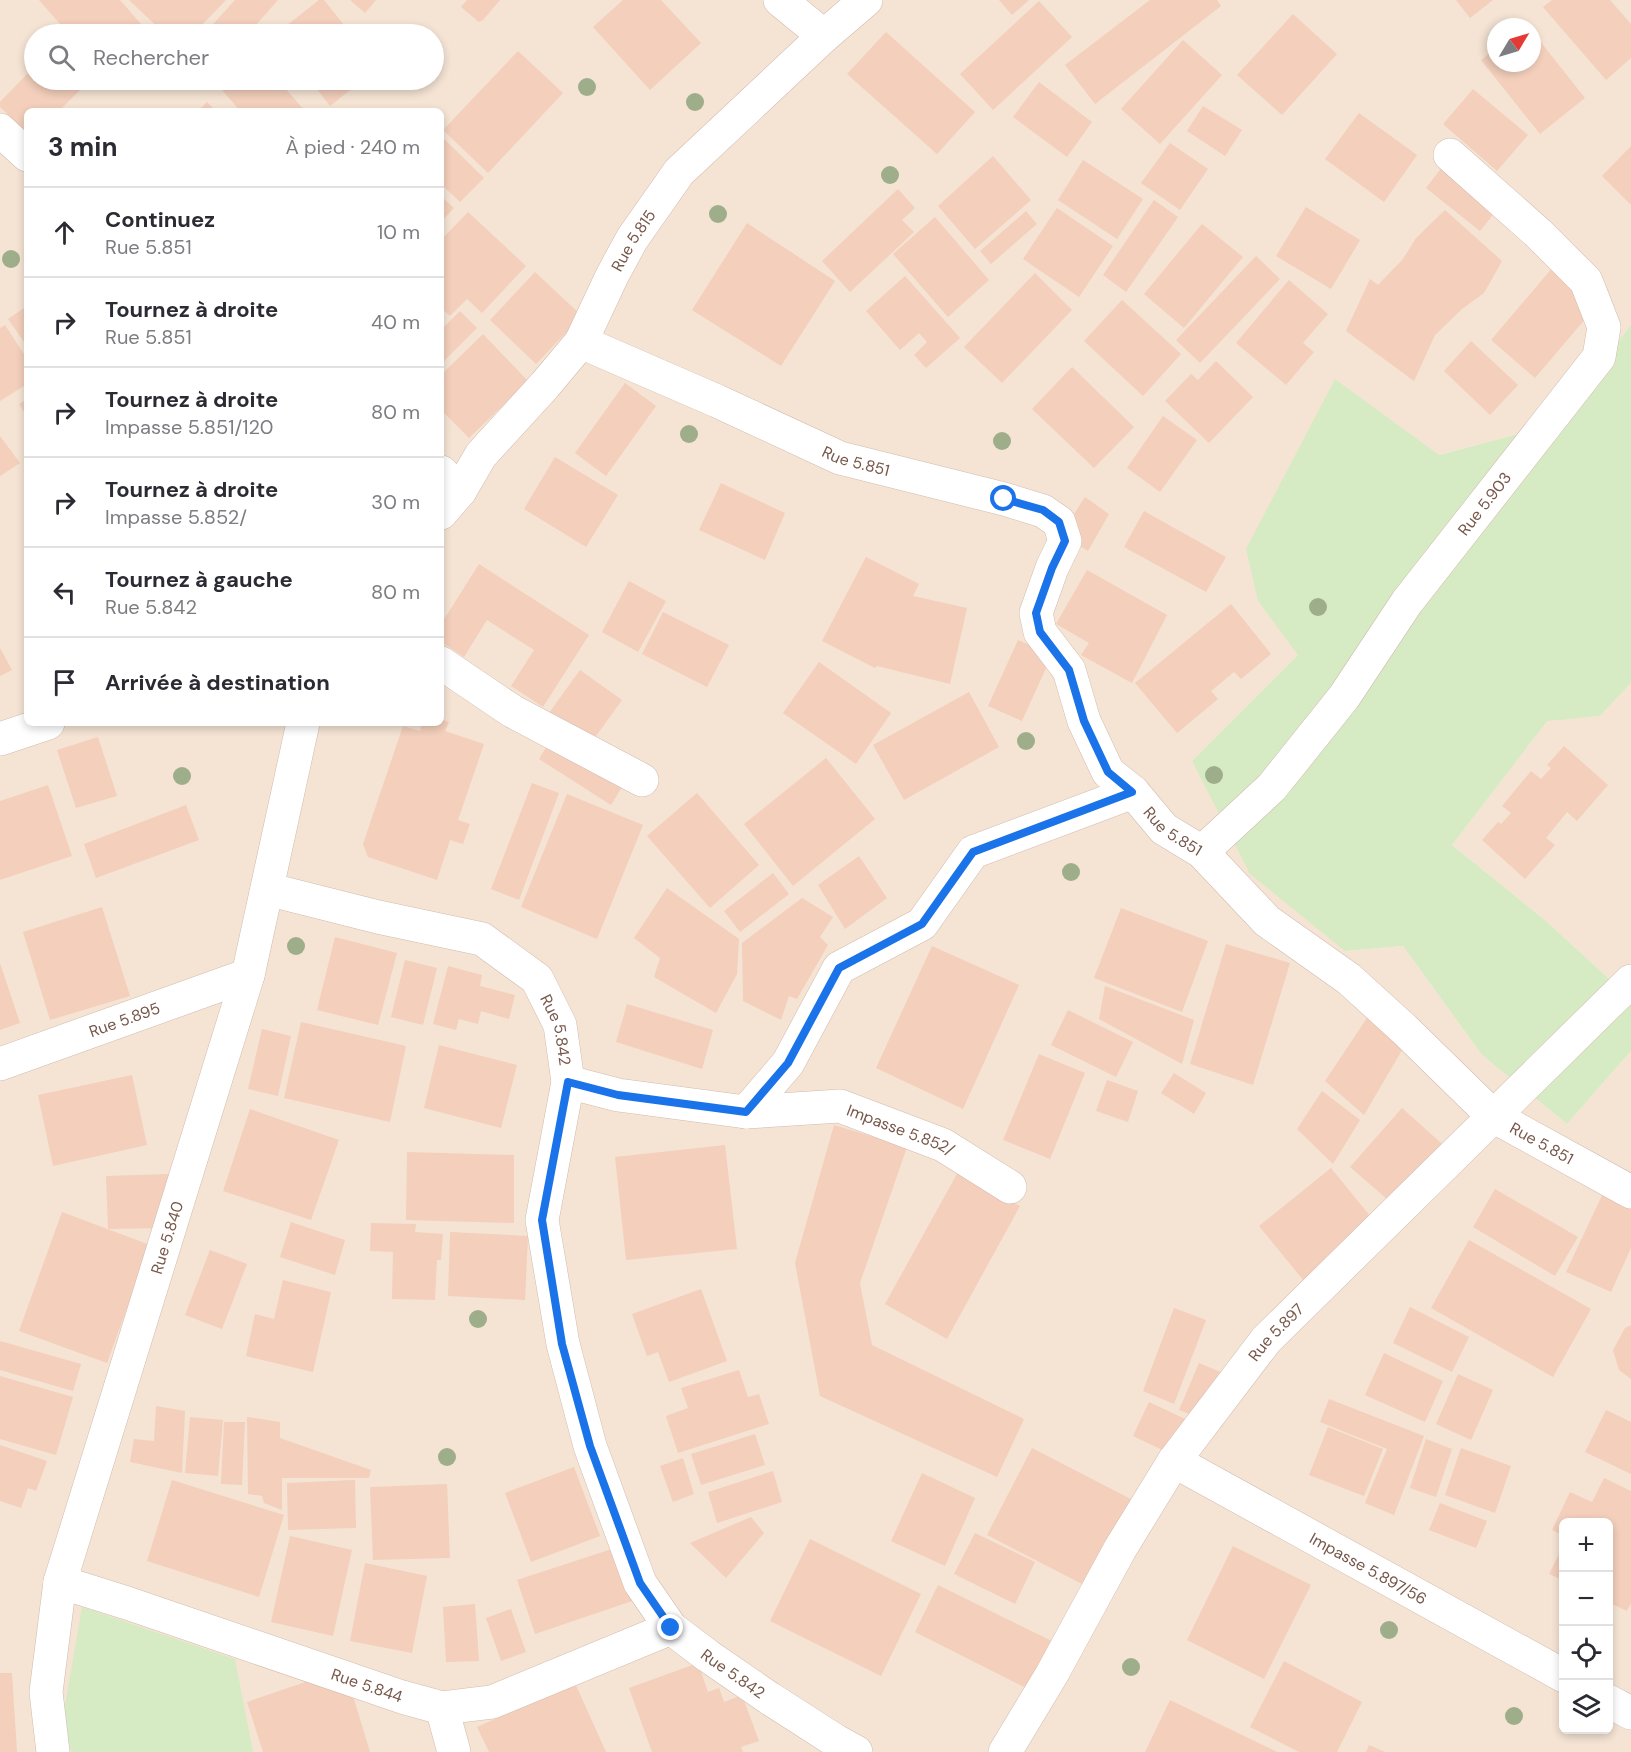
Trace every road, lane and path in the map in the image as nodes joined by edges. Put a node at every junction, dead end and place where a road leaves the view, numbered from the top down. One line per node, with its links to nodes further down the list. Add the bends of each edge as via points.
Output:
1 (780, 0): 3 (street)
2 (866, 0): 3 (street, Rue 5.815)
3 (824, 36): 7 (street, Rue 5.815, via 679,172 632,238)
4 (0, 130): 5 (street)
5 (24, 152)
6 (1450, 155): 15 (street, Rue 5.903, via 1586,281 1604,327 1599,357 1407,602 1344,697 1272,787)
7 (581, 342): 8 (street, Rue 5.815); 14 (street, Rue 5.851, via 840,458 1043,510 1059,522 1065,541 1036,613 1040,632 1069,670 1084,721 1108,772)
8 (447, 492)
9 (444, 665): 13 (street, via 512,711)
10 (39, 726): 12 (street)
11 (302, 726): 16 (street, Rue 5.840)
12 (0, 739)
13 (642, 780)
14 (1132, 792): 15 (street, Rue 5.851, via 1164,829); 21 (street, via 973,852 922,924 839,968 788,1063)
15 (1202, 852): 22 (street, Rue 5.851, via 1267,921 1349,979)
16 (267, 889): 17 (street, Rue 5.840); 20 (street, Rue 5.842, via 482,939 537,979 560,1025)
17 (248, 975): 19 (street, Rue 5.895); 26 (street, Rue 5.840)
18 (1631, 981): 22 (street, Rue 5.897)
19 (0, 1064)
20 (568, 1082): 21 (street, Impasse 5.852/, via 618,1095); 27 (street, Rue 5.842, via 542,1220 562,1344 590,1446 640,1583)
21 (746, 1112): 23 (street, Impasse 5.852/, via 840,1106 943,1146)
22 (1493, 1116): 24 (street, Rue 5.851); 25 (street, Rue 5.897, via 1266,1340)
23 (1010, 1187)
24 (1631, 1192)
25 (1174, 1461): 28 (street, Impasse 5.897/56); 35 (street, Rue 5.897)
26 (60, 1582): 30 (street, Rue 5.844); 32 (street, Rue 5.840, via 46,1692)
27 (671, 1628): 30 (street, Rue 5.844, via 492,1702); 34 (street, Rue 5.842, via 769,1698)
28 (1559, 1674)
29 (1613, 1704): 31 (street)
30 (442, 1708): 33 (street)
31 (1631, 1713)
32 (54, 1752)
33 (454, 1752)
34 (856, 1752)
35 (1005, 1752)

